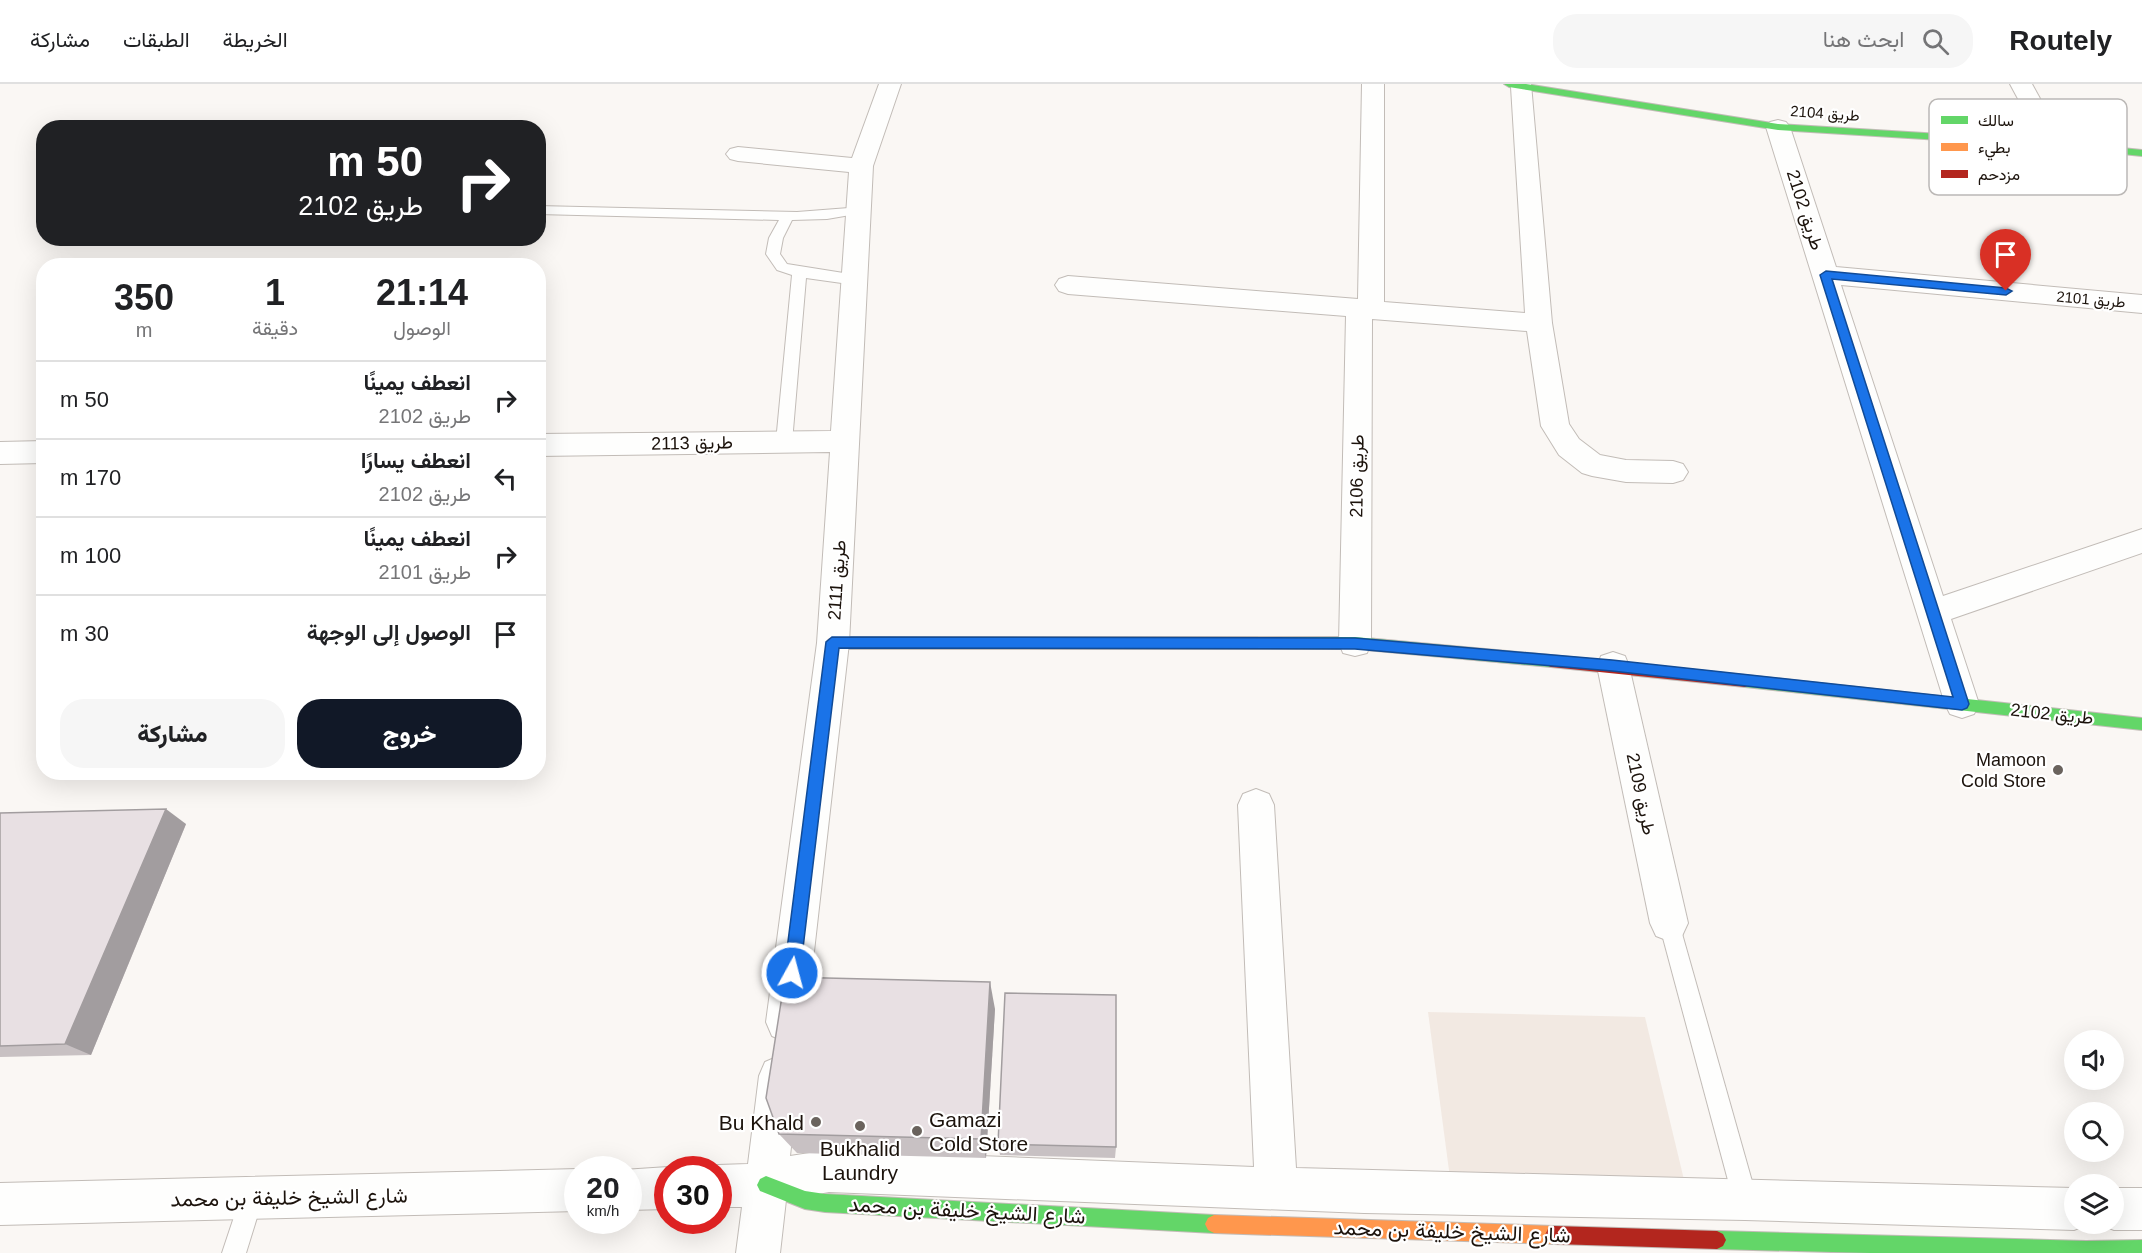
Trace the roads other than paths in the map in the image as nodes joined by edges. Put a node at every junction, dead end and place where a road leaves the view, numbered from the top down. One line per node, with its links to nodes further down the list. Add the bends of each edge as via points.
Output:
1 (890, 84): 11 (street, طريق 2111)
2 (1373, 84): 20 (street, طريق 2106)
3 (2021, 84): 5 (street)
4 (1515, 86): 6 (street, طريق 2104); 21 (street)
5 (2029, 99)
6 (1778, 127): 7 (street, طريق 2104); 16 (street, طريق 2102)
7 (1929, 136)
8 (2127, 151): 9 (street, طريق 2104)
9 (2142, 153)
10 (738, 154): 11 (street)
11 (861, 166): 13 (street, طريق 2111)
12 (546, 210): 14 (lane)
13 (857, 210): 14 (lane, via 830,215); 17 (street, طريق 2111)
14 (788, 215): 15 (lane, via 773,254 782,267)
15 (799, 272): 17 (lane); 23 (lane)
16 (1826, 275): 19 (street, طريق 2101); 29 (street, طريق 2102)
17 (856, 280): 22 (street, طريق 2111)
18 (1068, 285): 20 (street)
19 (2142, 304)
20 (1365, 309): 21 (street); 31 (street, طريق 2106)
21 (1539, 323): 27 (street, via 1555,426 1569,447 1592,465 1626,471)
22 (846, 441): 23 (street, طريق 2113); 30 (street, طريق 2111)
23 (784, 442): 24 (street, طريق 2113)
24 (546, 445)
25 (36, 452): 26 (street)
26 (0, 453)
27 (1673, 472)
28 (2142, 541): 29 (street)
29 (1934, 612): 33 (street, طريق 2102)
30 (832, 642): 31 (street, طريق 2102); 37 (street, طريق 2111)
31 (1355, 643): 32 (street, طريق 2102)
32 (1612, 666): 33 (street, طريق 2102); 36 (street, طريق 2109)
33 (1962, 704): 34 (street, طريق 2102)
34 (2142, 724)
35 (1256, 805): 39 (street)
36 (1669, 922): 42 (lane)
37 (766, 1185): 38 (street, شارع الشيخ خليفة بن محمد); 39 (street, شارع الشيخ خليفة بن محمد, via 829,1171); 47 (street, شارع الشيخ خليفة بن محمد, via 825,1203); 52 (street, طريق 2111)
38 (732, 1186)
39 (1276, 1189): 47 (street, شارع الشيخ خليفة بن محمد)
40 (564, 1190): 41 (street, شارع الشيخ خليفة بن محمد)
41 (251, 1198): 43 (street, شارع الشيخ خليفة بن محمد); 51 (lane)
42 (1745, 1199): 44 (street, شارع الشيخ خليفة بن محمد); 47 (street, شارع الشيخ خليفة بن محمد); 48 (street)
43 (0, 1204)
44 (2064, 1209)
45 (2124, 1209): 46 (street)
46 (2142, 1209)
47 (1367, 1224): 48 (street, شارع الشيخ خليفة بن محمد)
48 (1756, 1247): 49 (street, شارع الشيخ خليفة بن محمد)
49 (1919, 1249): 50 (street, شارع الشيخ خليفة بن محمد)
50 (2142, 1249)
51 (234, 1253)
52 (758, 1253)

